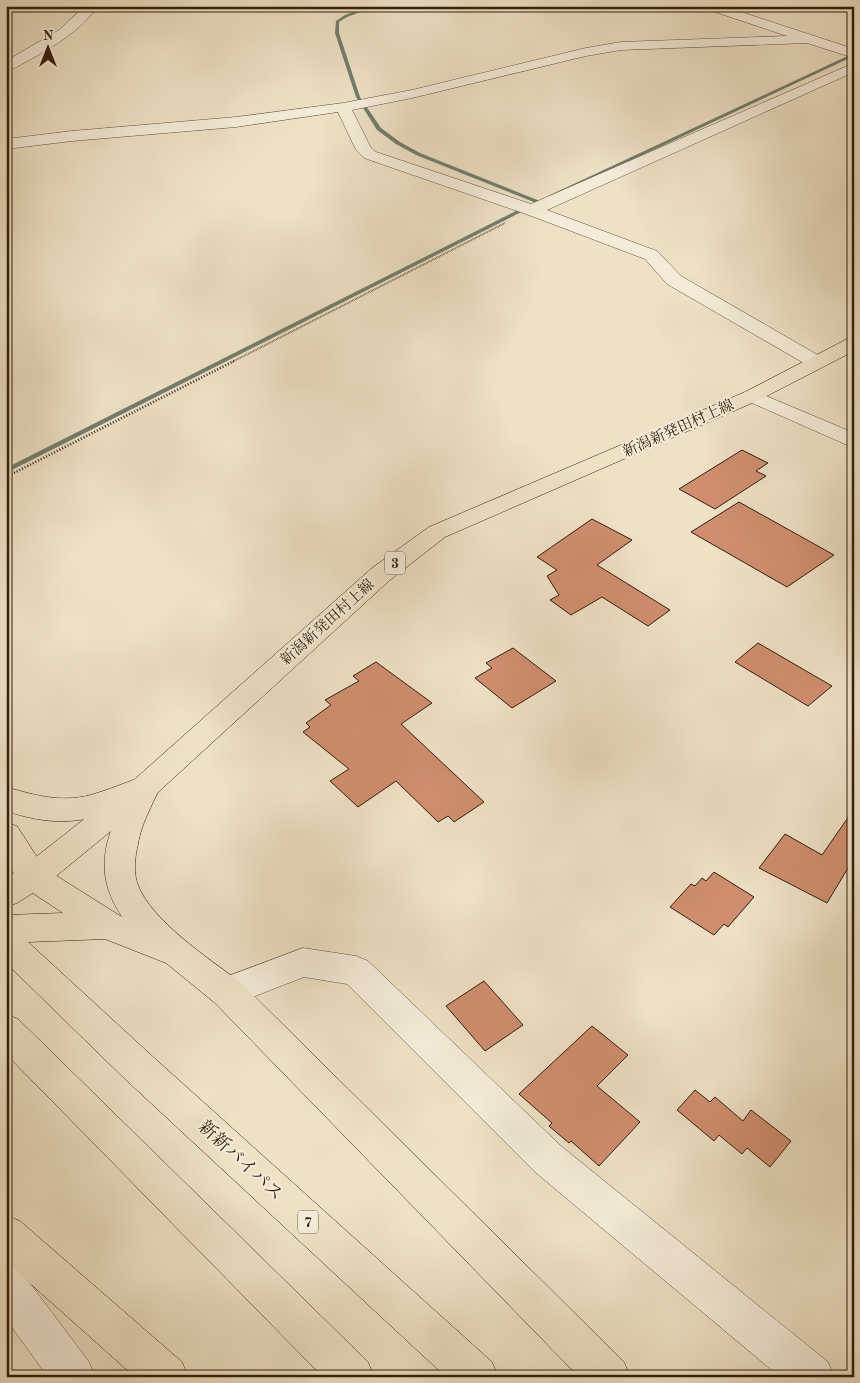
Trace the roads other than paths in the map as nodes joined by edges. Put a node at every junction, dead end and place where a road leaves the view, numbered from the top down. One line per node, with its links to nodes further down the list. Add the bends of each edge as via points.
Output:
1 (92, 6): 5 (street, via 84,18 70,28)
2 (710, 6): 3 (street)
3 (807, 39): 4 (street); 7 (street, via 621,46)
4 (854, 54)
5 (6, 66)
6 (854, 67): 9 (street)
7 (343, 107): 8 (street, via 236,122); 9 (street, via 364,150 370,155)
8 (6, 144)
9 (532, 210): 11 (street, via 651,255 674,280)
10 (854, 343): 11 (main road, 新潟新発田村上線 / 3)
11 (816, 362): 12 (main road, 新潟新発田村上線 / 3)
12 (752, 396): 13 (street); 14 (main road, 新潟新発田村上線 / 3, via 438,532 381,574)
13 (854, 441)
14 (145, 787): 15 (main road, via 77,811 56,812); 17 (main road, 新潟新発田村上線 / 3); 22 (main road, via 122,843 121,884 134,910)
15 (6, 798)
16 (6, 835): 17 (main road)
17 (32, 877): 18 (main road, 新潟新発田村上線 / 3); 19 (main road)
18 (6, 894)
19 (107, 925): 20 (main road); 22 (main road)
20 (6, 929)
21 (6, 942): 30 (main road, 新新バイパス / 7)
22 (180, 955): 23 (main road)
23 (227, 992): 31 (main road); 32 (street, via 303,962 356,971 548,1159)
24 (6, 1030): 29 (main road)
25 (6, 1235): 28 (main road)
26 (6, 1284): 27 (street)
27 (74, 1377)
28 (167, 1377)
29 (353, 1377)
30 (477, 1377)
31 (609, 1377)
32 (813, 1377)

